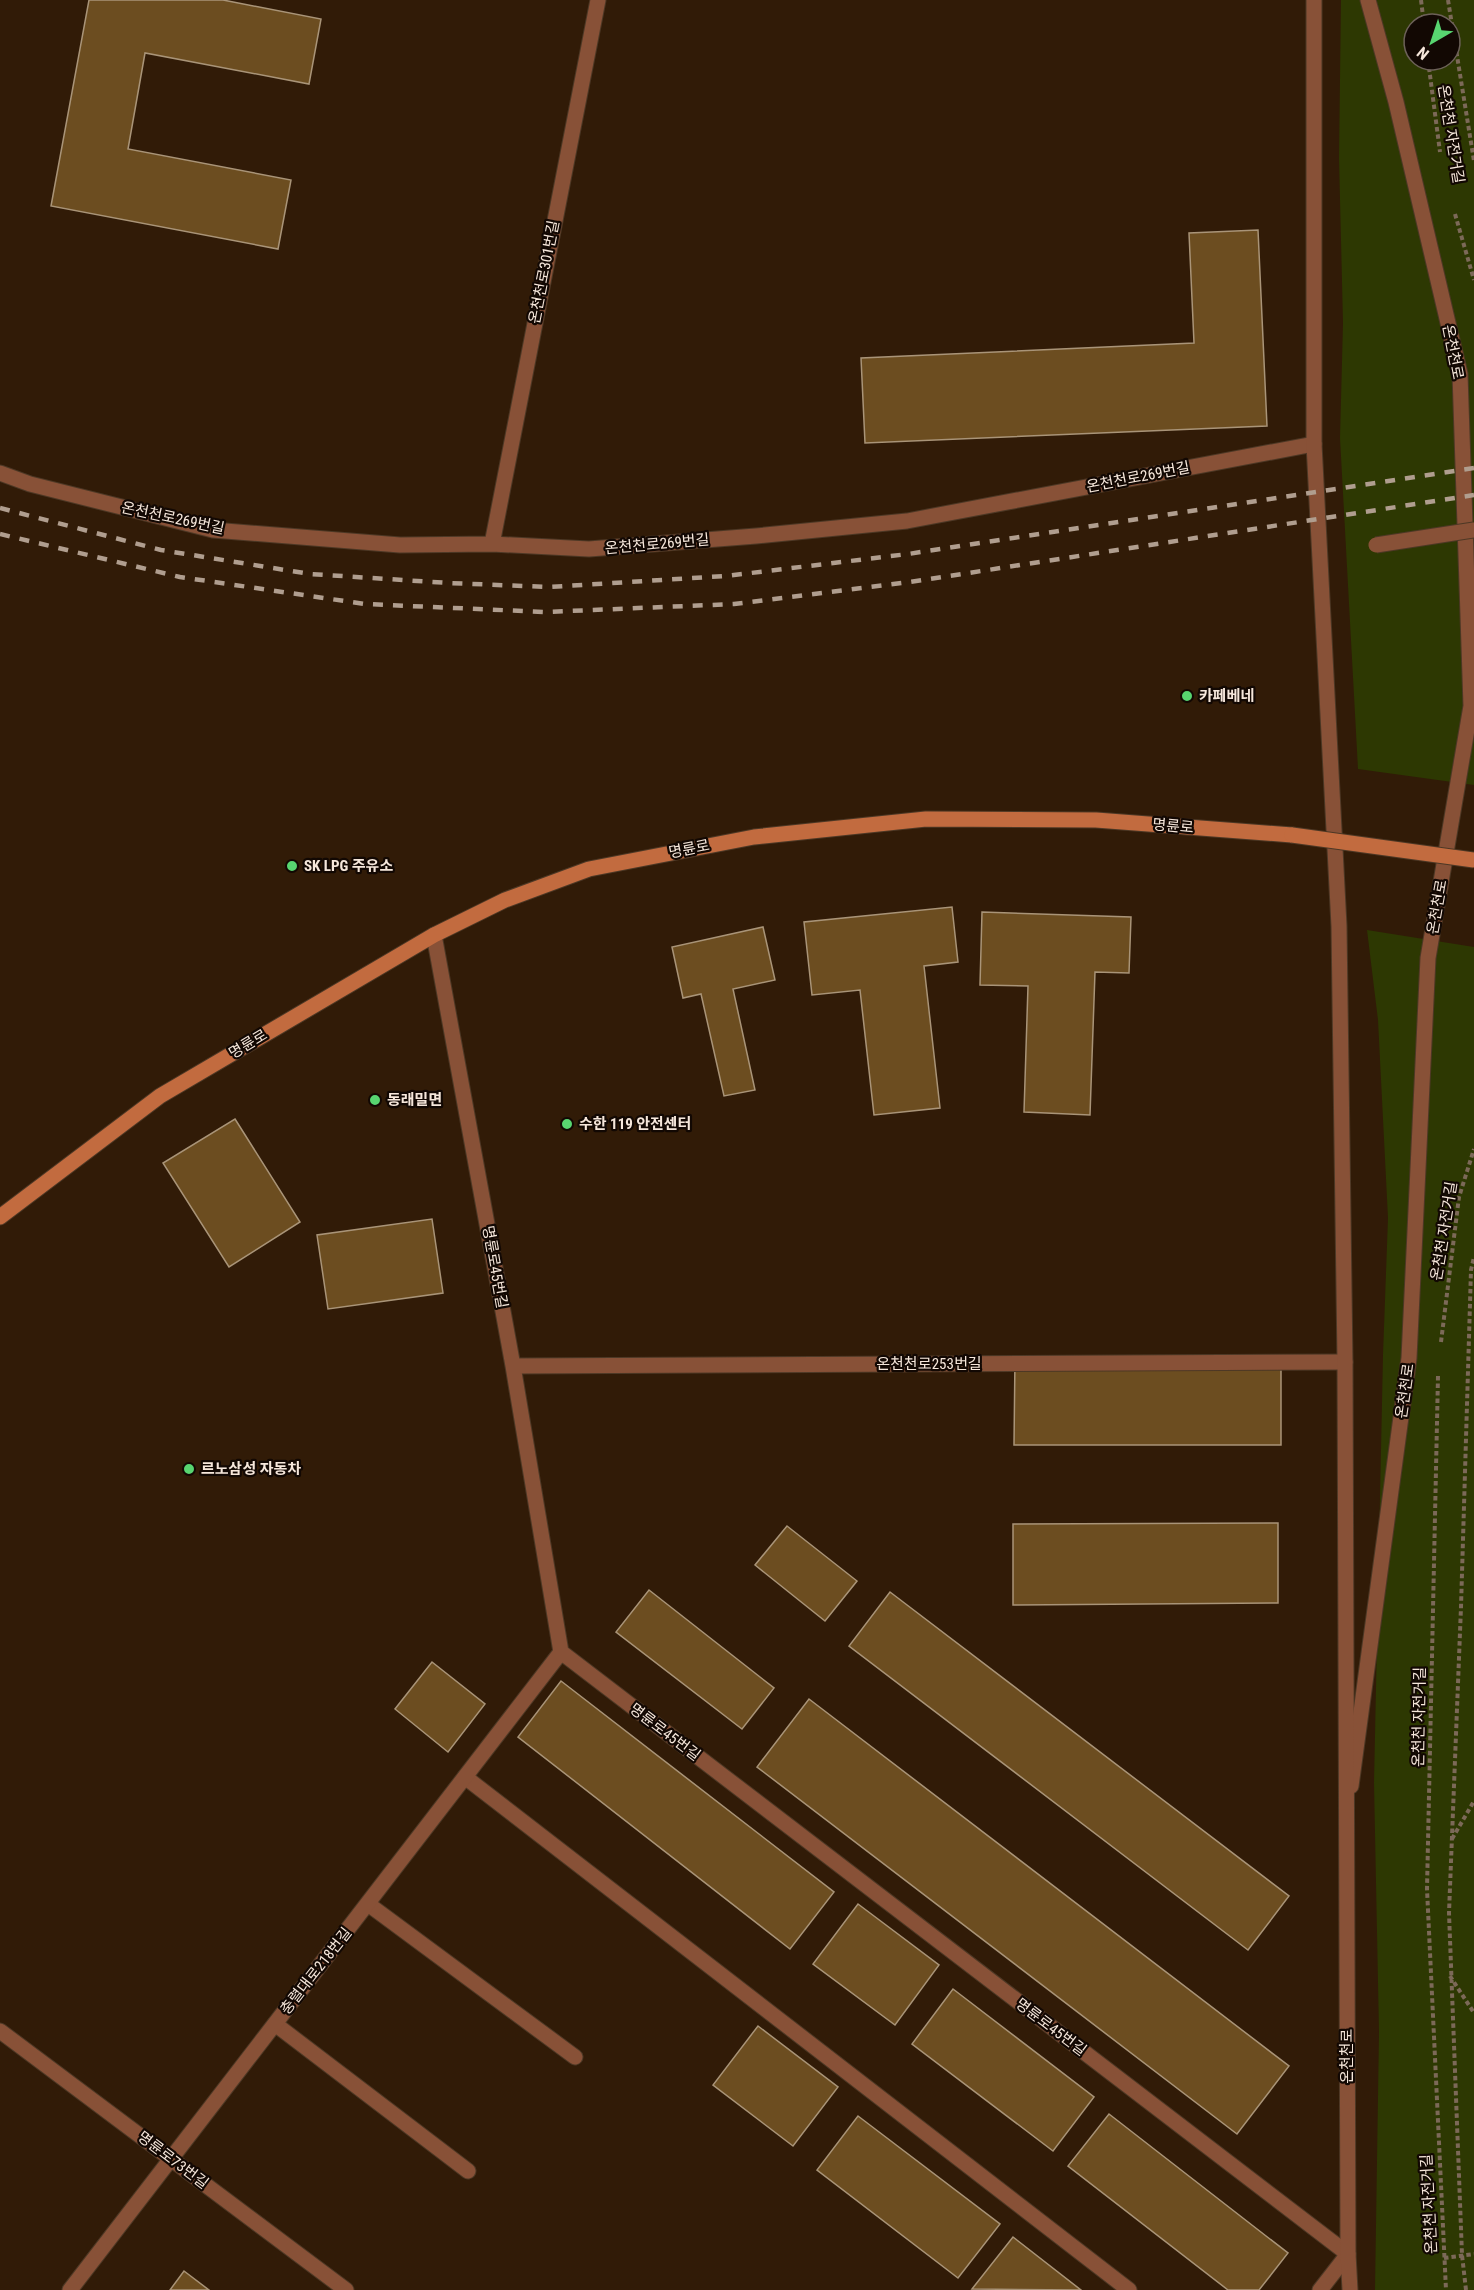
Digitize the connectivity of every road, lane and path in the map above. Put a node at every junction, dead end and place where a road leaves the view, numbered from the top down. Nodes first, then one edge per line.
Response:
1 (598, 0) edge
2 (1314, 0) edge
3 (1368, 0) edge
4 (1448, 0) edge
5 (1430, 72) edge
6 (1474, 161) edge
7 (1441, 162) dead end
8 (1452, 205) dead end
9 (1474, 280) edge
10 (1314, 444) junction
11 (0, 473) edge
12 (1474, 530) edge
13 (492, 544) junction
14 (1376, 545) dead end
15 (1474, 860) edge
16 (434, 935) junction
17 (1474, 1149) edge
18 (0, 1218) edge
19 (1474, 1257) edge
20 (1441, 1344) dead end
21 (1345, 1362) junction
22 (513, 1366) junction
23 (1438, 1367) dead end
24 (561, 1652) junction
25 (465, 1777) junction
26 (1474, 1801) edge
27 (1346, 1822) junction
28 (1451, 1840) junction
29 (368, 1904) junction
30 (1450, 1976) junction
31 (1474, 2013) edge
32 (275, 2024) junction
33 (0, 2031) edge
34 (574, 2057) dead end
35 (171, 2159) junction
36 (468, 2171) dead end
37 (1348, 2254) junction
38 (1474, 2254) edge
39 (1462, 2255) junction
40 (1444, 2258) junction
41 (70, 2290) edge
42 (346, 2290) edge
43 (1129, 2290) edge
44 (1320, 2290) edge
45 (1350, 2290) edge
46 (1446, 2290) edge
47 (1466, 2290) edge

1 - 13 street, 온천천로301번길
2 - 10 street, 온천천로
3 - 27 street, 온천천로
4 - 6 path
5 - 7 path, 온천천 자전거길
8 - 9 path, 온천천 자전거길
10 - 13 street, 온천천로269번길
10 - 21 street, 온천천로
11 - 13 street, 온천천로269번길
12 - 14 street, bridge
15 - 16 main road, 명륜로, bridge
16 - 18 main road, 명륜로
16 - 22 street, 명륜로45번길
17 - 20 path, 온천천 자전거길
19 - 28 path
21 - 22 street, 온천천로253번길
21 - 27 street, 온천천로
22 - 24 street, 명륜로45번길
23 - 40 path, 온천천 자전거길
24 - 25 street, 충렬대로218번길
24 - 37 street, 명륜로45번길
25 - 29 street, 충렬대로218번길
25 - 43 street
26 - 28 path
27 - 37 street, 온천천로
28 - 30 path
29 - 32 street, 충렬대로218번길
29 - 34 street
30 - 31 path
30 - 39 path
32 - 35 street, 충렬대로218번길
32 - 36 street
33 - 35 street, 명륜로73번길
35 - 41 street, 충렬대로218번길
35 - 42 street, 명륜로73번길
37 - 44 street
37 - 45 street, 온천천로
38 - 39 path
39 - 40 path
39 - 47 path
40 - 46 path, 온천천 자전거길

